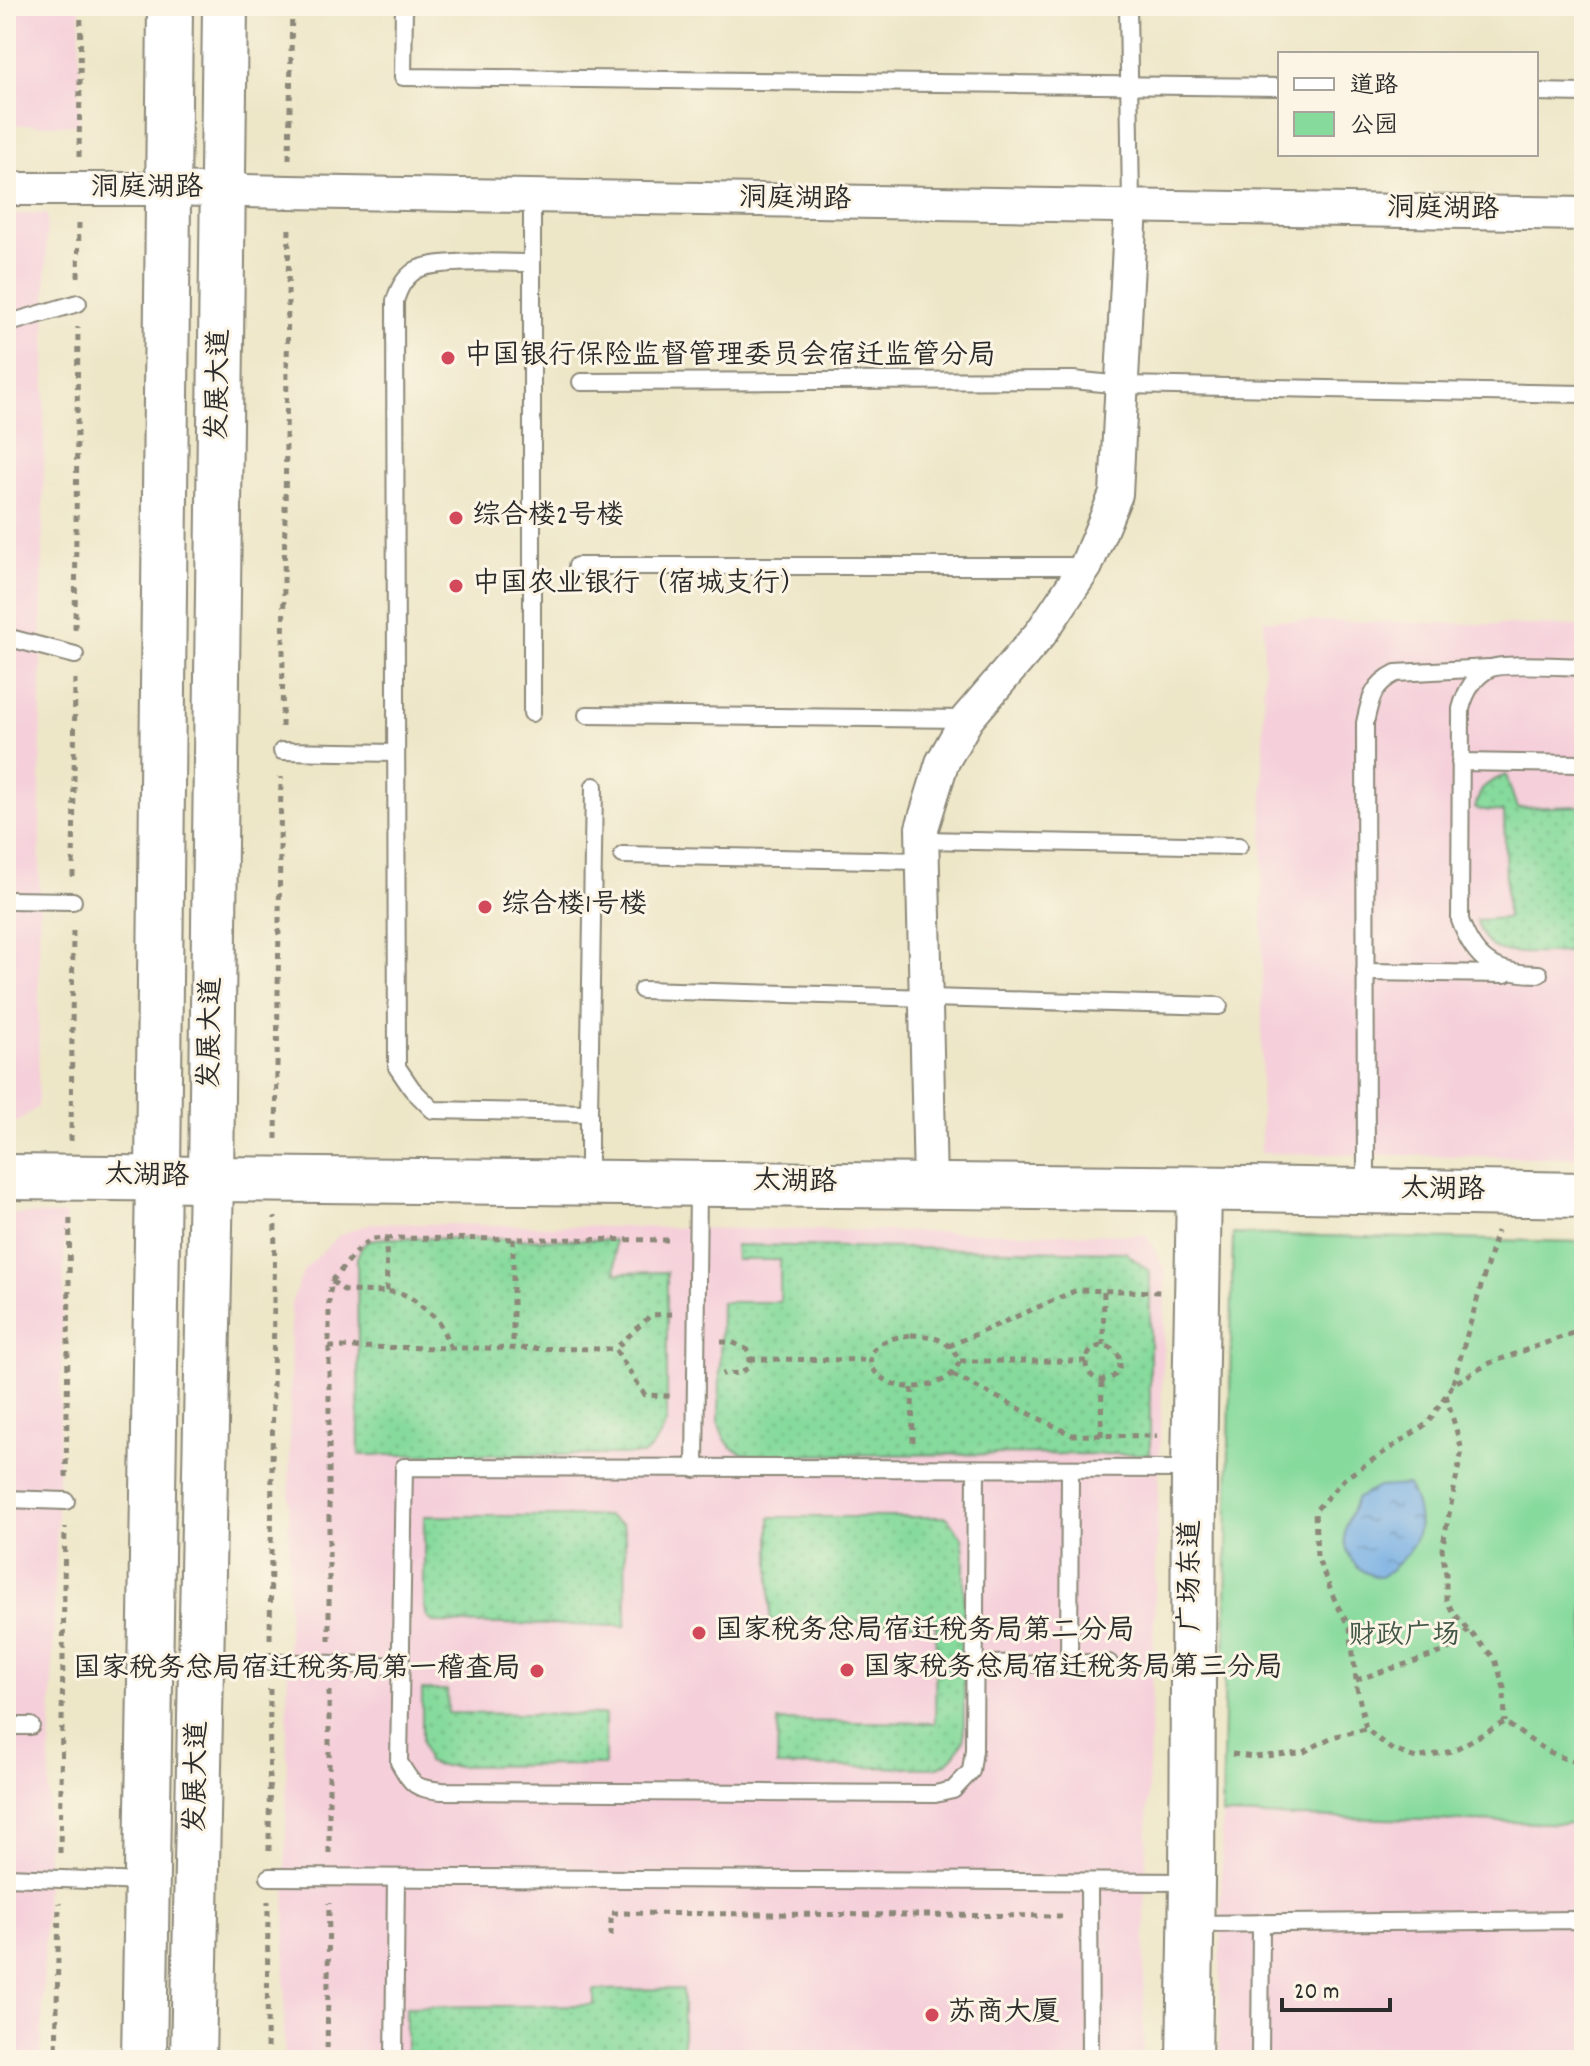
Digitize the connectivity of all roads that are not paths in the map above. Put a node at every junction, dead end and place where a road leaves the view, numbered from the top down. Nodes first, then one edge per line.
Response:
1 (170, 6) edge
2 (225, 6) edge
3 (404, 6) edge
4 (1128, 6) edge
5 (1129, 85) junction
6 (1278, 87) edge
7 (1538, 92) edge
8 (1584, 93) edge
9 (6, 189) edge
10 (169, 189) junction
11 (224, 190) junction
12 (532, 196) junction
13 (1131, 206) junction
14 (1584, 214) edge
15 (532, 263) junction
16 (78, 303) road end
17 (6, 324) edge
18 (581, 382) dead end
19 (1122, 385) junction
20 (1584, 394) edge
21 (577, 566) dead end
22 (1086, 566) junction
23 (6, 637) edge
24 (75, 655) road end
25 (1584, 667) edge
26 (1489, 668) junction
27 (532, 713) dead end
28 (587, 715) dead end
29 (967, 719) junction
30 (282, 751) road end
31 (396, 753) junction
32 (1460, 762) junction
33 (1584, 764) edge
34 (594, 786) dead end
35 (1239, 846) dead end
36 (922, 850) junction
37 (623, 855) dead end
38 (6, 900) edge
39 (73, 901) road end
40 (1365, 972) junction
41 (1515, 974) junction
42 (1539, 974) dead end
43 (642, 990) dead end
44 (925, 998) junction
45 (1219, 1006) dead end
46 (589, 1113) junction
47 (6, 1177) edge
48 (158, 1177) junction
49 (211, 1179) junction
50 (589, 1182) junction
51 (698, 1183) junction
52 (930, 1185) junction
53 (1199, 1189) junction
54 (1366, 1191) junction
55 (1584, 1195) edge
56 (1194, 1453) junction
57 (695, 1469) junction
58 (976, 1469) junction
59 (1070, 1469) junction
60 (6, 1499) edge
61 (66, 1501) road end
62 (270, 1662) road end
63 (1109, 1663) dead end
64 (975, 1664) junction
65 (1069, 1664) junction
66 (401, 1666) junction
67 (6, 1726) edge
68 (31, 1726) dead end
69 (6, 1877) edge
70 (269, 1877) road end
71 (396, 1878) junction
72 (147, 1882) junction
73 (1089, 1882) junction
74 (1192, 1903) junction
75 (1261, 1923) junction
76 (1584, 1923) edge
77 (144, 2060) edge
78 (193, 2060) edge
79 (394, 2060) edge
80 (1090, 2060) edge
81 (1189, 2060) edge
82 (1260, 2060) edge

1 - 10 main road, 发展大道
2 - 11 main road, 发展大道
3 - 5 lane
4 - 5 lane
5 - 6 lane
5 - 13 lane
7 - 8 lane
9 - 10 street, 洞庭湖路
10 - 11 street, 洞庭湖路
10 - 48 main road, 发展大道
11 - 12 street, 洞庭湖路
11 - 49 main road, 发展大道
12 - 13 street, 洞庭湖路
12 - 15 lane
13 - 14 street, 洞庭湖路
13 - 19 street
15 - 27 lane
15 - 31 lane
16 - 17 lane
18 - 19 lane
19 - 20 lane
19 - 22 street
21 - 22 lane
22 - 29 street
23 - 24 lane
25 - 26 lane
26 - 32 lane
26 - 40 lane
28 - 29 lane
29 - 36 street
30 - 31 lane
31 - 46 lane
32 - 33 lane
32 - 41 lane
34 - 46 lane
35 - 36 lane
36 - 37 lane
36 - 44 street
38 - 39 lane
40 - 41 lane
40 - 54 lane
41 - 42 lane
43 - 44 lane
44 - 45 lane
44 - 52 street
46 - 50 lane
47 - 48 main road, 太湖路
48 - 49 main road, 太湖路
48 - 72 main road, 发展大道
49 - 50 main road, 太湖路
49 - 78 main road, 发展大道
50 - 51 main road, 太湖路
51 - 52 main road, 太湖路
51 - 57 lane
52 - 53 main road, 太湖路
53 - 54 main road, 太湖路
53 - 56 main road, 广场东道
54 - 55 main road, 太湖路
56 - 59 lane
56 - 74 main road, 广场东道
57 - 58 lane
57 - 66 lane
58 - 59 lane
58 - 64 lane
59 - 65 lane
60 - 61 lane
62 - 66 lane
63 - 65 lane
64 - 65 lane
64 - 66 lane
67 - 68 lane
69 - 72 lane
70 - 71 lane
71 - 73 lane
71 - 79 lane
72 - 77 main road, 发展大道
73 - 74 lane
73 - 80 lane
74 - 75 lane
74 - 81 main road, 广场东道
75 - 76 lane
75 - 82 lane

